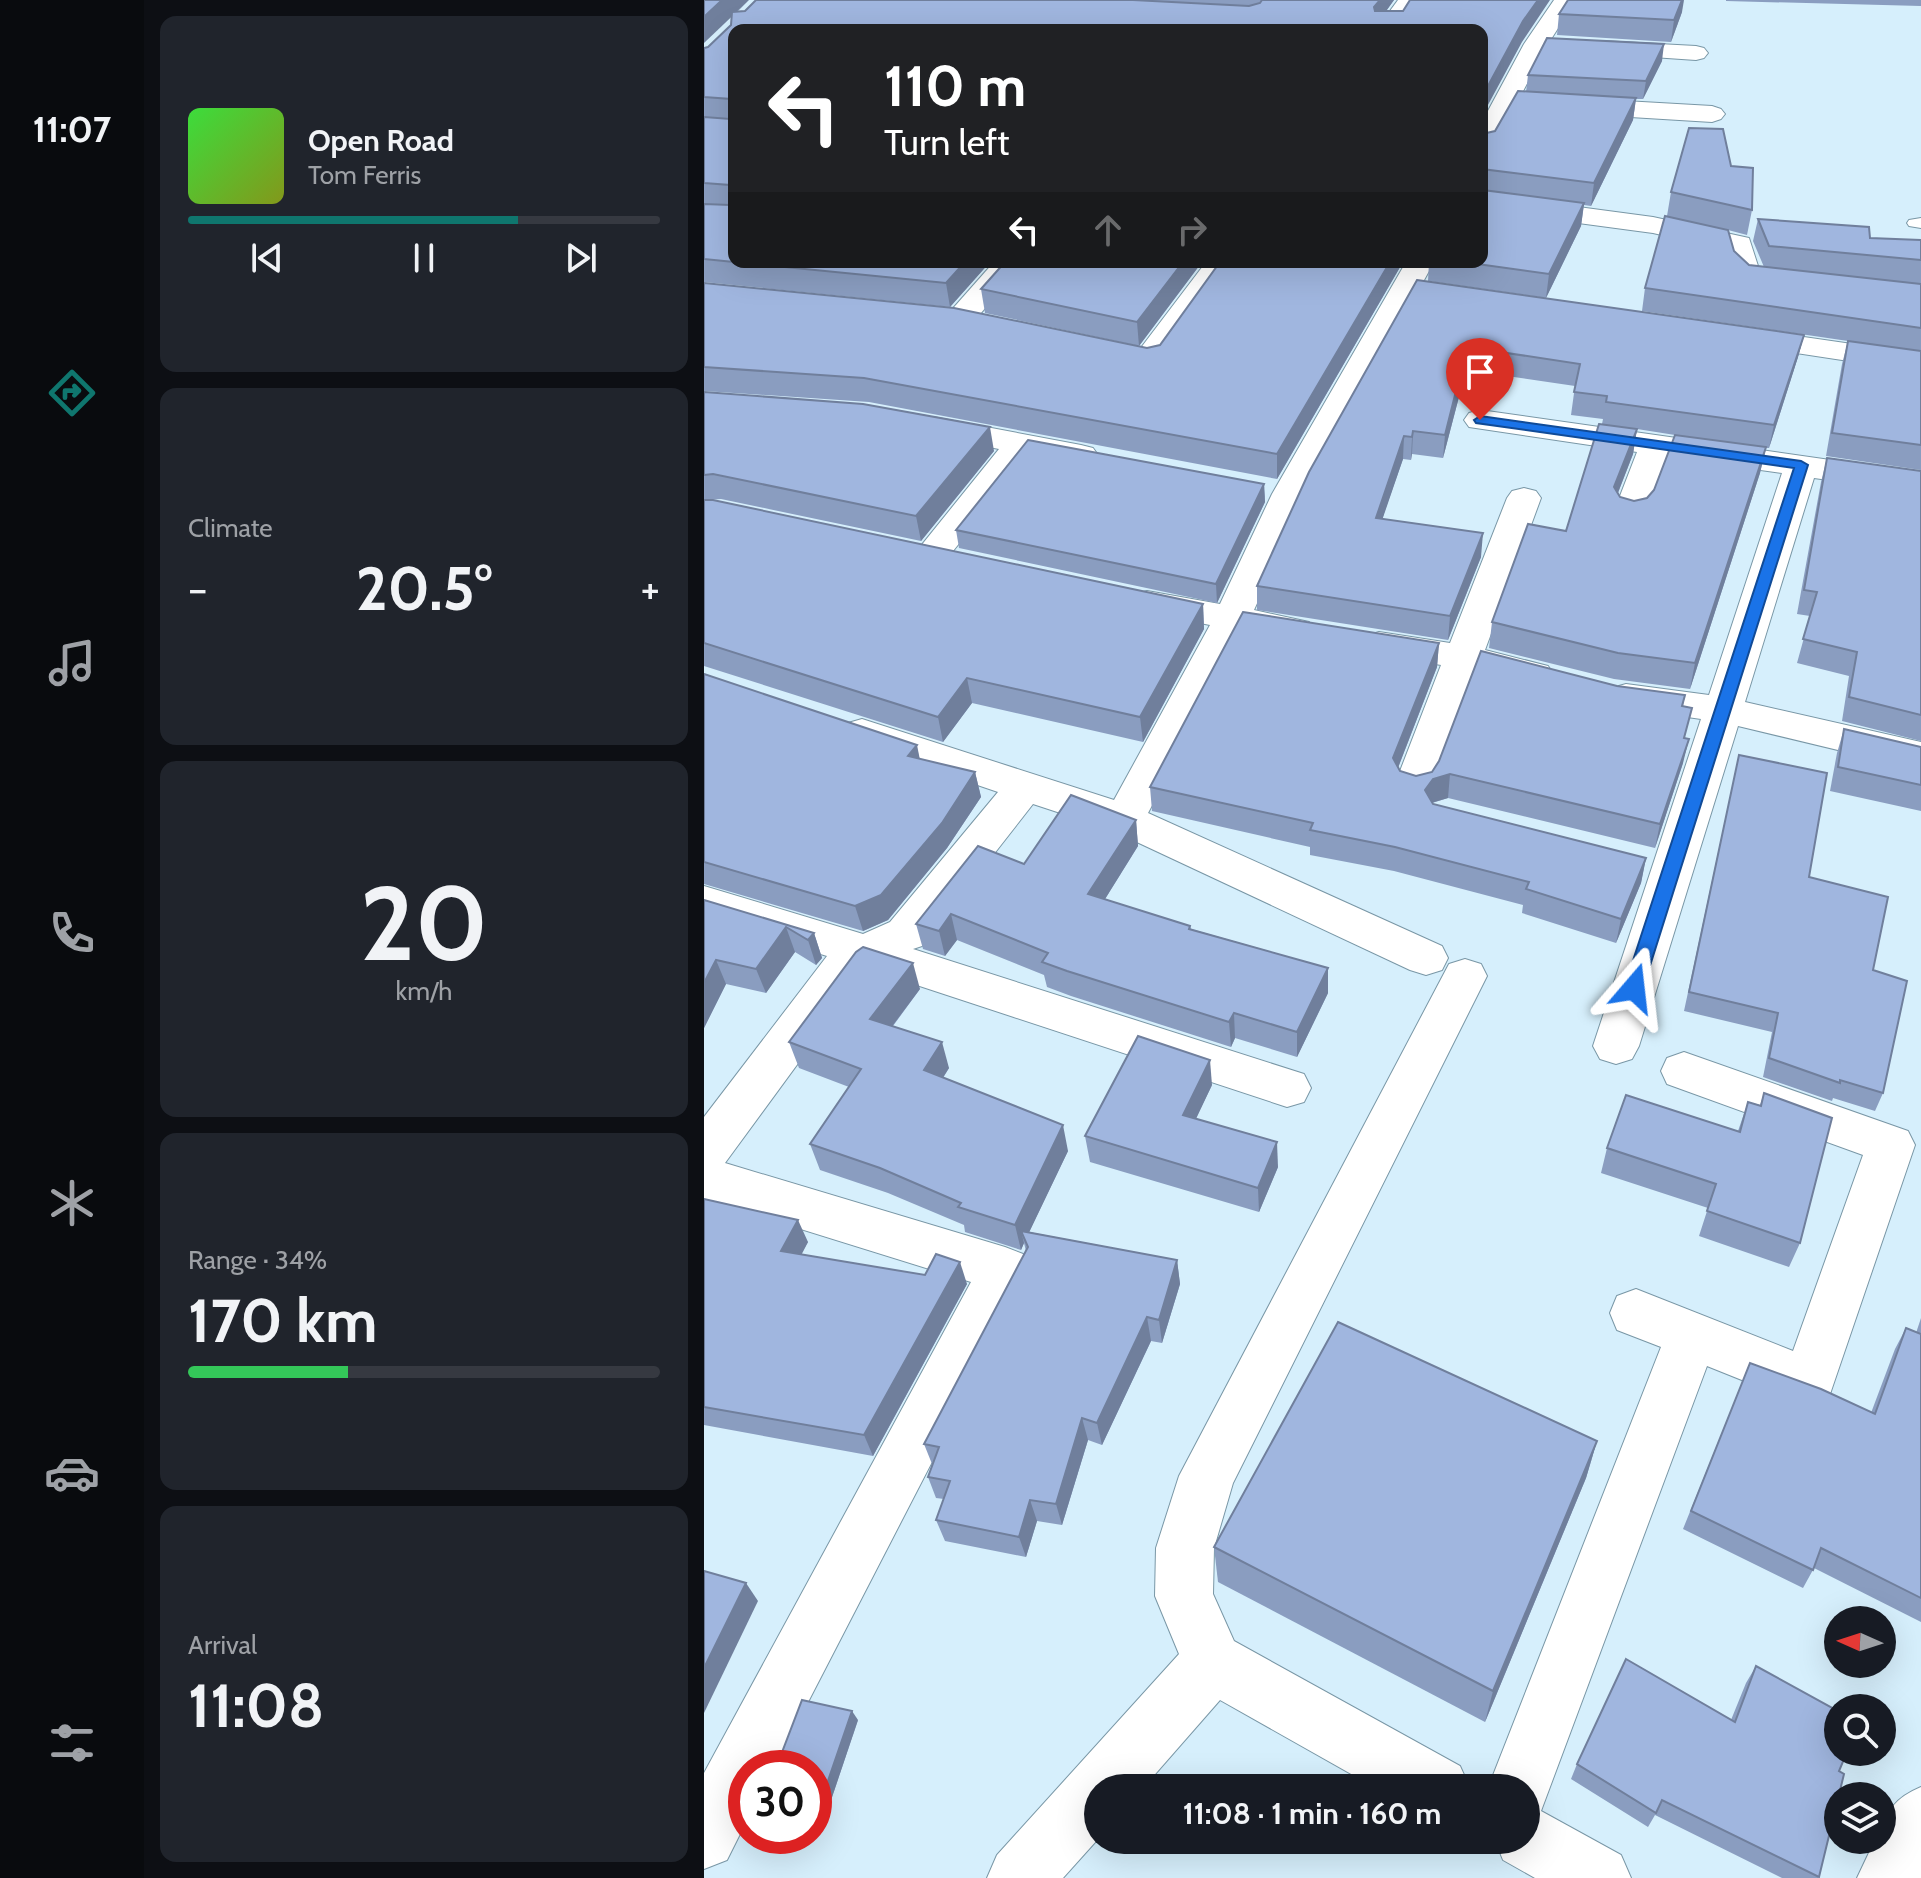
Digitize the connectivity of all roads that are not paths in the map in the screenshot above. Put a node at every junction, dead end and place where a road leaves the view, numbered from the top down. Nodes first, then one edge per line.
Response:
1 (1409, 0) edge
2 (1565, 0) edge
3 (1392, 24) edge
4 (1536, 44) junction
5 (1696, 53) dead end
6 (1506, 102) junction
7 (1712, 114) dead end
8 (1488, 135) edge
9 (1488, 203) edge
10 (1006, 268) edge
11 (1217, 268) edge
12 (1417, 268) edge
13 (1815, 285) edge
14 (1406, 289) junction
15 (1437, 294) edge
16 (929, 317) edge
17 (1718, 334) edge
18 (1075, 344) edge
19 (1921, 363) edge
20 (1480, 420) dead end
21 (900, 421) edge
22 (1021, 444) junction
23 (1656, 445) junction
24 (1110, 461) edge
25 (1801, 465) junction
26 (1921, 483) edge
27 (1524, 498) dead end
28 (1630, 514) edge
29 (930, 557) edge
30 (1111, 595) edge
31 (1231, 620) junction
32 (1465, 657) junction
33 (1721, 709) junction
34 (821, 719) edge
35 (1921, 756) edge
36 (1415, 784) edge
37 (1025, 786) junction
38 (1124, 819) junction
39 (704, 902) edge
40 (865, 951) junction
41 (1616, 1046) dead end
42 (1684, 1071) dead end
43 (1287, 1088) dead end
44 (704, 1154) edge
45 (704, 1178) edge
46 (1636, 1313) dead end
47 (1692, 1335) junction
48 (1213, 1662) junction
49 (1113, 1774) edge
50 (1413, 1774) edge
51 (1525, 1774) edge
52 (1084, 1807) edge
53 (1921, 1819) edge
54 (704, 1837) edge
55 (1020, 1878) edge
56 (1890, 1878) edge

1 - 3 street
2 - 4 street
4 - 5 street
4 - 6 street
6 - 7 street
6 - 8 street
9 - 13 street
10 - 16 street
11 - 18 street
12 - 14 street
14 - 15 street
14 - 31 street
17 - 19 street
20 - 23 street
21 - 22 street
22 - 24 street
22 - 29 street
23 - 25 street
23 - 28 street
25 - 26 street
25 - 33 street
27 - 32 street
30 - 31 street
31 - 32 street
31 - 38 street
32 - 33 street
32 - 36 street
33 - 35 street
33 - 41 street
34 - 37 street
37 - 38 street
37 - 40 street
38 - 48 street
39 - 40 street
40 - 43 street
40 - 44 street
42 - 47 street
45 - 54 street
46 - 47 street
47 - 51 street
48 - 49 street
48 - 50 street
52 - 55 street
53 - 56 street

